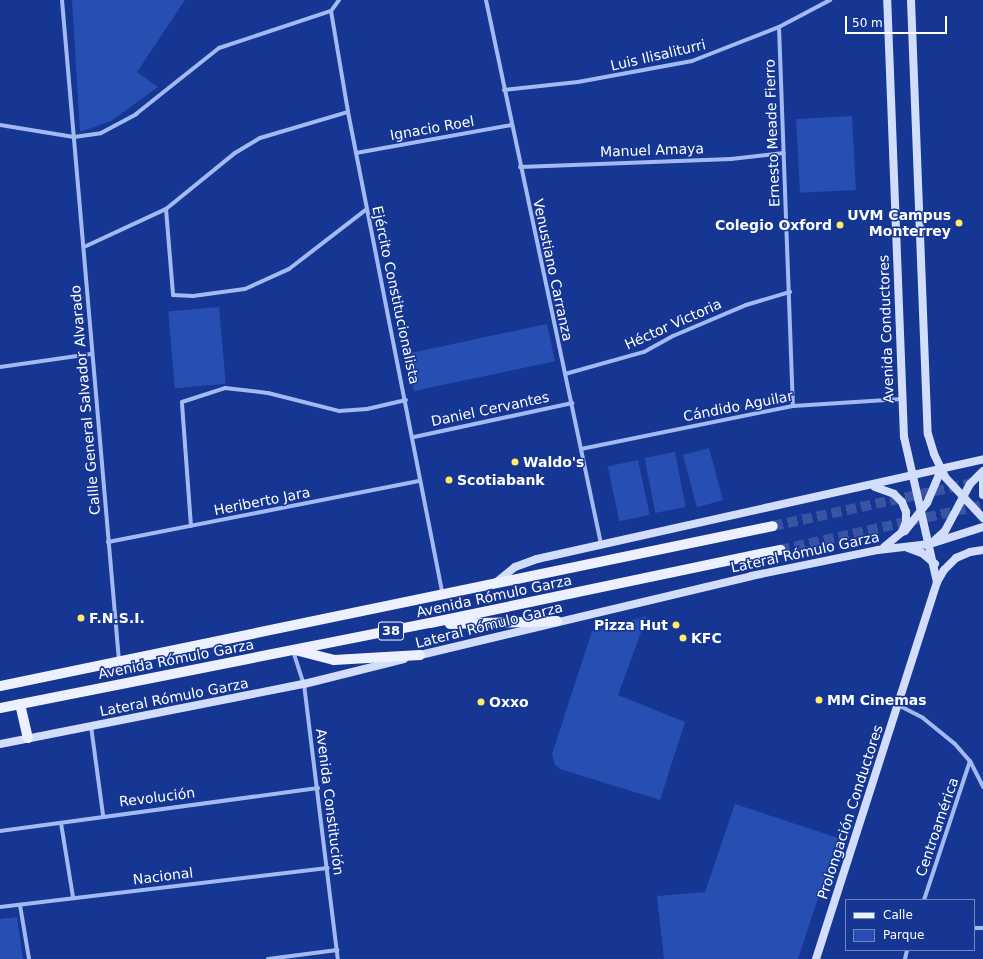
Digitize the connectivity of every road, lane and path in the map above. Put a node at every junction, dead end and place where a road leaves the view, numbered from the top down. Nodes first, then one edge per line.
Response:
1 (62, 0) edge
2 (339, 0) edge
3 (486, 0) edge
4 (830, 0) edge
5 (887, 0) edge
6 (911, 0) edge
7 (331, 11) junction
8 (779, 27) junction
9 (504, 90) junction
10 (348, 112) junction
11 (0, 125) edge
12 (511, 125) junction
13 (74, 137) junction
14 (356, 153) junction
15 (784, 153) junction
16 (520, 167) junction
17 (166, 208) junction
18 (367, 209) junction
19 (84, 247) junction
20 (790, 292) junction
21 (91, 354) junction
22 (0, 367) edge
23 (565, 374) junction
24 (902, 399) junction
25 (406, 400) junction
26 (572, 403) junction
27 (793, 406) junction
28 (414, 437) junction
29 (581, 449) junction
30 (983, 459) edge
31 (941, 470) junction
32 (983, 471) edge
33 (912, 477) junction
34 (983, 478) edge
35 (420, 481) junction
36 (866, 486) junction
37 (983, 495) edge
38 (963, 497) junction
39 (921, 512) junction
40 (983, 518) edge
41 (191, 526) junction
42 (774, 526) tunnel mouth
43 (983, 527) edge
44 (899, 536) junction
45 (108, 542) junction
46 (601, 544) junction
47 (930, 544) junction
48 (899, 547) junction
49 (780, 550) tunnel mouth
50 (878, 550) junction
51 (983, 550) edge
52 (935, 564) junction
53 (937, 582) junction
54 (494, 584) junction
55 (444, 596) junction
56 (557, 621) junction
57 (430, 623) junction
58 (293, 650) junction
59 (420, 655) junction
60 (119, 662) junction
61 (304, 684) junction
62 (0, 686) edge
63 (20, 704) junction
64 (898, 705) junction
65 (0, 708) edge
66 (91, 726) junction
67 (28, 738) junction
68 (0, 744) edge
69 (970, 761) junction
70 (983, 787) edge
71 (318, 788) junction
72 (103, 815) junction
73 (61, 823) junction
74 (0, 831) edge
75 (328, 868) junction
76 (73, 897) junction
77 (924, 899) edge
78 (20, 905) junction
79 (0, 907) edge
80 (337, 950) junction
81 (29, 959) edge
82 (268, 959) edge
83 (338, 959) edge
84 (816, 959) edge

1 - 13 street, Callle General Salvador Alvarado
2 - 7 street
3 - 9 street, Venustiano Carranza
4 - 8 street, Luis Ilisaliturri
5 - 24 main road, Avenida Conductores
6 - 31 main road
7 - 10 street, Ejército Constitucionalista
7 - 13 street
8 - 9 street, Luis Ilisaliturri
8 - 15 street, Ernesto Meade Fierro
9 - 12 street, Venustiano Carranza
10 - 14 street, Ejército Constitucionalista
10 - 17 street
11 - 13 street
12 - 14 street, Ignacio Roel
12 - 16 street, Venustiano Carranza
13 - 19 street, Callle General Salvador Alvarado
14 - 18 street, Ejército Constitucionalista
15 - 16 street, Manuel Amaya
15 - 20 street, Ernesto Meade Fierro
16 - 23 street, Venustiano Carranza
17 - 18 street
17 - 19 street
18 - 25 street, Ejército Constitucionalista
19 - 21 street, Callle General Salvador Alvarado
20 - 23 street, Héctor Victoria
20 - 27 street, Ernesto Meade Fierro
21 - 22 street
21 - 45 street, Callle General Salvador Alvarado
23 - 26 street, Venustiano Carranza
24 - 27 street, Cándido Aguilar
24 - 33 main road, Avenida Conductores
25 - 28 street, Ejército Constitucionalista
25 - 41 street
26 - 28 street, Daniel Cervantes
26 - 29 street, Venustiano Carranza
27 - 29 street, Cándido Aguilar
28 - 35 street, Ejército Constitucionalista
29 - 46 street, Venustiano Carranza
30 - 31 main road
31 - 33 main road
31 - 38 main road
31 - 39 main road
32 - 38 main road
33 - 36 main road
33 - 39 main road, Avenida Conductores
34 - 37 main road
35 - 41 street, Heriberto Jara
35 - 55 street, Ejército Constitucionalista
36 - 44 main road
36 - 46 main road
38 - 40 main road
38 - 47 main road
39 - 44 main road
39 - 47 main road, Avenida Conductores
41 - 45 street, Heriberto Jara
42 - 54 main road, Avenida Rómulo Garza / 38
43 - 47 main road, Lateral Rómulo Garza
44 - 50 main road
45 - 60 street, Callle General Salvador Alvarado
46 - 54 main road
47 - 48 main road, Lateral Rómulo Garza
47 - 52 main road, Avenida Conductores
48 - 50 main road, Lateral Rómulo Garza
48 - 52 main road
49 - 57 main road, Avenida Rómulo Garza / 38
50 - 56 main road, Lateral Rómulo Garza
51 - 53 main road
52 - 53 main road, Avenida Conductores
53 - 64 main road, Prolongación Conductores
54 - 55 main road, Avenida Rómulo Garza / 38
55 - 60 main road, Avenida Rómulo Garza / 38
56 - 57 main road
56 - 59 main road, Lateral Rómulo Garza
57 - 58 main road, Avenida Rómulo Garza / 38
58 - 59 main road
58 - 61 street, Avenida Constitución
58 - 63 main road, Avenida Rómulo Garza / 38
59 - 61 main road, Lateral Rómulo Garza
60 - 62 main road, Avenida Rómulo Garza / 38
61 - 66 main road, Lateral Rómulo Garza
61 - 71 street, Avenida Constitución
63 - 65 main road, Avenida Rómulo Garza / 38
63 - 67 main road
64 - 69 street
64 - 84 main road, Prolongación Conductores
66 - 67 main road, Lateral Rómulo Garza
66 - 72 street
67 - 68 main road, Lateral Rómulo Garza
69 - 70 street
69 - 77 street, Centroamérica
71 - 72 street, Revolución
71 - 75 street, Avenida Constitución
72 - 73 street, Revolución
73 - 74 street, Revolución
73 - 76 street
75 - 76 street, Nacional
75 - 80 street, Avenida Constitución
76 - 78 street, Nacional
78 - 79 street, Nacional
78 - 81 street
80 - 82 street
80 - 83 street, Avenida Constitución

